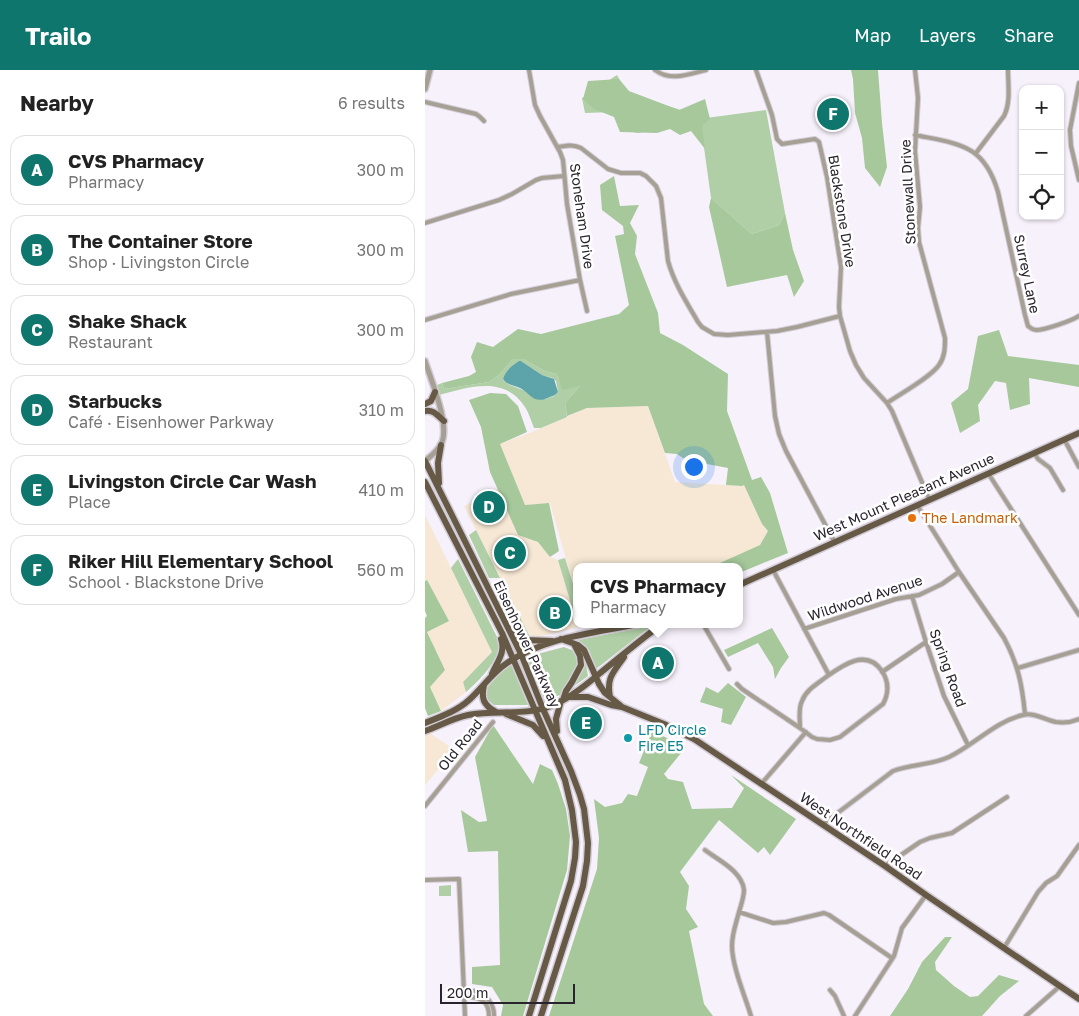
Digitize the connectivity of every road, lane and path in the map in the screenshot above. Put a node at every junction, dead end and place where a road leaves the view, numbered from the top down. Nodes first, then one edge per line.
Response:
1 (429, 70) edge
2 (529, 70) edge
3 (655, 70) edge
4 (704, 70) edge
5 (756, 70) edge
6 (915, 70) edge
7 (1008, 70) edge
8 (1079, 83) edge
9 (425, 89) edge
10 (425, 102) edge
11 (483, 121) dead end
12 (915, 135) junction
13 (557, 147) junction
14 (976, 153) junction
15 (564, 176) junction
16 (1079, 180) edge
17 (425, 223) edge
18 (580, 280) junction
19 (587, 311) dead end
20 (840, 316) junction
21 (1079, 316) edge
22 (425, 320) edge
23 (767, 332) junction
24 (425, 361) edge
25 (435, 392) junction
26 (887, 403) junction
27 (425, 404) edge
28 (425, 411) edge
29 (444, 421) junction
30 (1079, 433) edge
31 (1064, 439) junction
32 (441, 445) junction
33 (1034, 453) junction
34 (425, 461) edge
35 (1079, 467) edge
36 (988, 473) junction
37 (425, 482) edge
38 (439, 489) junction
39 (1063, 490) dead end
40 (929, 499) junction
41 (917, 505) junction
42 (835, 542) junction
43 (773, 570) junction
44 (959, 572) junction
45 (743, 583) edge
46 (912, 596) junction
47 (1079, 614) edge
48 (617, 628) edge
49 (657, 628) edge
50 (705, 628) edge
51 (509, 629) junction
52 (804, 629) junction
53 (502, 632) junction
54 (561, 639) junction
55 (553, 641) junction
56 (926, 642) junction
57 (574, 644) junction
58 (1079, 650) edge
59 (627, 652) junction
60 (521, 654) junction
61 (513, 659) junction
62 (1018, 668) junction
63 (729, 669) dead end
64 (882, 672) junction
65 (492, 675) junction
66 (829, 675) junction
67 (596, 677) junction
68 (484, 684) junction
69 (737, 684) dead end
70 (611, 698) junction
71 (564, 699) junction
72 (622, 707) junction
73 (543, 709) junction
74 (535, 710) junction
75 (498, 712) junction
76 (1025, 714) junction
77 (1079, 719) edge
78 (493, 722) dead end
79 (425, 723) edge
80 (800, 728) junction
81 (425, 731) edge
82 (805, 732) junction
83 (558, 739) junction
84 (550, 744) junction
85 (968, 745) junction
86 (762, 784) junction
87 (1007, 797) dead end
88 (425, 806) edge
89 (823, 824) junction
90 (1079, 844) edge
91 (705, 850) dead end
92 (885, 866) junction
93 (425, 880) edge
94 (926, 895) junction
95 (739, 912) junction
96 (1004, 948) junction
97 (892, 958) junction
98 (1060, 986) junction
99 (830, 990) dead end
100 (465, 993) junction
101 (1079, 998) edge
102 (465, 1016) edge
103 (489, 1016) edge
104 (494, 1016) edge
105 (529, 1016) edge
106 (541, 1016) edge
107 (751, 1016) edge
108 (844, 1016) edge
109 (855, 1016) edge
110 (1026, 1016) edge

1 - 9 street
2 - 13 street, Stoneham Drive
3 - 4 street
5 - 20 street, Blackstone Drive
6 - 12 street, Stonewall Drive
7 - 14 street
8 - 16 street
10 - 11 street
12 - 14 street, Surrey Lane
12 - 26 street, Stonewall Drive
13 - 15 street, Stoneham Drive
13 - 23 street
14 - 21 street, Surrey Lane
15 - 17 street
15 - 18 street, Stoneham Drive
18 - 19 street, Stoneham Drive
18 - 22 street
20 - 23 street
20 - 26 street, Blackstone Drive
23 - 42 street
24 - 25 street
25 - 27 main road
25 - 29 street
26 - 40 street, Blackstone Drive
28 - 29 main road
29 - 32 street
30 - 31 main road, West Mount Pleasant Avenue
31 - 33 main road, West Mount Pleasant Avenue
31 - 35 street
32 - 34 street
32 - 38 main road
33 - 36 main road, West Mount Pleasant Avenue
33 - 39 street
34 - 38 main road, Eisenhower Parkway
36 - 40 main road, West Mount Pleasant Avenue
36 - 47 street
37 - 53 main road, Eisenhower Parkway
38 - 51 main road, Eisenhower Parkway
40 - 41 main road, West Mount Pleasant Avenue
41 - 42 main road, West Mount Pleasant Avenue
41 - 44 street
42 - 43 main road, West Mount Pleasant Avenue
43 - 45 main road, West Mount Pleasant Avenue
43 - 52 street
44 - 46 street, Wildwood Avenue
44 - 62 street
46 - 52 street, Wildwood Avenue
46 - 56 street, Spring Road
48 - 54 main road
49 - 59 main road
50 - 63 street
51 - 55 main road
51 - 60 main road, Eisenhower Parkway
52 - 66 street
53 - 61 main road, Eisenhower Parkway
53 - 65 main road
54 - 55 main road
54 - 57 main road
55 - 60 main road
56 - 64 street
56 - 85 street, Spring Road
57 - 67 main road
57 - 71 main road
58 - 62 street
59 - 67 main road
59 - 70 main road
60 - 61 main road
60 - 73 main road, Eisenhower Parkway
61 - 65 main road
61 - 74 main road, Eisenhower Parkway
62 - 76 street
64 - 66 street
64 - 82 street
65 - 68 main road
66 - 80 street
67 - 70 main road
67 - 71 main road
68 - 75 main road
68 - 79 main road
69 - 80 street
70 - 72 main road
71 - 72 main road
71 - 73 main road
71 - 83 main road
72 - 86 main road, West Northfield Road
73 - 74 main road
73 - 83 main road, Eisenhower Parkway
74 - 75 main road
74 - 84 main road, Eisenhower Parkway
75 - 81 main road
75 - 84 main road
76 - 77 street
76 - 85 street
78 - 88 street, Old Road
80 - 82 street
82 - 86 street
83 - 106 main road, Eisenhower Parkway
84 - 105 main road, Eisenhower Parkway
85 - 89 street
86 - 89 main road, West Northfield Road
87 - 92 street
89 - 92 main road, West Northfield Road
90 - 96 street
91 - 95 street
92 - 94 main road, West Northfield Road
93 - 100 street
94 - 96 main road, West Northfield Road
94 - 97 street
95 - 97 street
95 - 107 street
96 - 98 main road, West Northfield Road
97 - 109 street
98 - 101 main road, West Northfield Road
98 - 110 street
99 - 108 street
100 - 102 street
100 - 103 street
100 - 104 street

